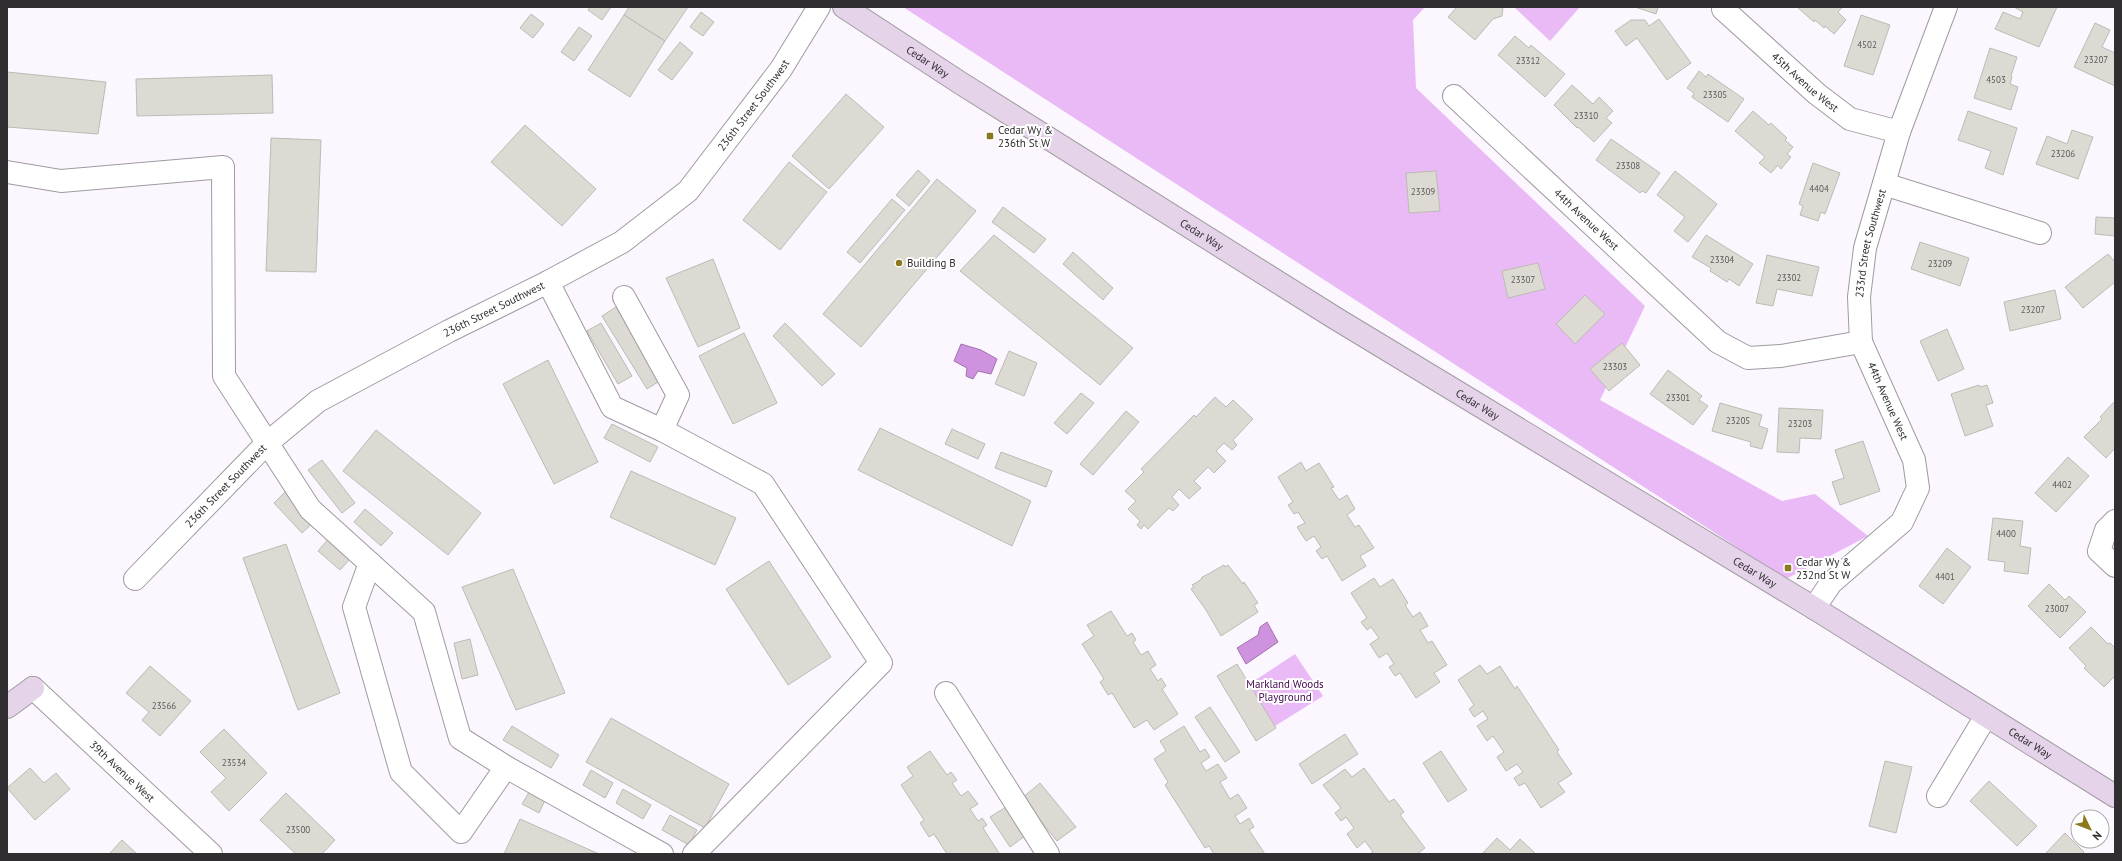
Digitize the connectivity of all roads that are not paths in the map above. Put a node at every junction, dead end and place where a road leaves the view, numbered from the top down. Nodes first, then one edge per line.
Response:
1 (819, 7) edge
2 (844, 7) edge
3 (1946, 7) edge
4 (1723, 9) dead end
5 (1454, 96) dead end
6 (1899, 132) junction
7 (7, 172) edge
8 (1884, 184) junction
9 (2040, 233) dead end
10 (548, 282) junction
11 (624, 297) dead end
12 (1861, 342) junction
13 (662, 430) junction
14 (266, 444) junction
15 (2115, 521) edge
16 (370, 563) junction
17 (2115, 566) edge
18 (135, 579) dead end
19 (1814, 608) junction
20 (33, 688) joint
21 (946, 693) dead end
22 (7, 707) edge
23 (1986, 716) junction
24 (506, 767) junction
25 (1938, 796) dead end
26 (2115, 796) edge
27 (212, 854) edge
28 (662, 854) edge
29 (694, 854) edge
30 (1048, 854) edge

1 - 10 street, 236th Street Southwest
2 - 19 main road, Cedar Way
3 - 6 street, 233rd Street Southwest
4 - 6 street, 45th Avenue West
5 - 12 street, 44th Avenue West
6 - 8 street, 233rd Street Southwest
7 - 14 street
8 - 9 street
8 - 12 street, 233rd Street Southwest
10 - 13 street
10 - 14 street, 236th Street Southwest
11 - 13 street
12 - 19 street, 44th Avenue West
13 - 29 street
14 - 16 street
14 - 18 street, 236th Street Southwest
15 - 17 street
16 - 24 street
16 - 24 street
19 - 23 main road, Cedar Way
20 - 22 main road
20 - 27 street, 39th Avenue West
21 - 30 street
23 - 25 street
23 - 26 main road, Cedar Way
24 - 28 street

